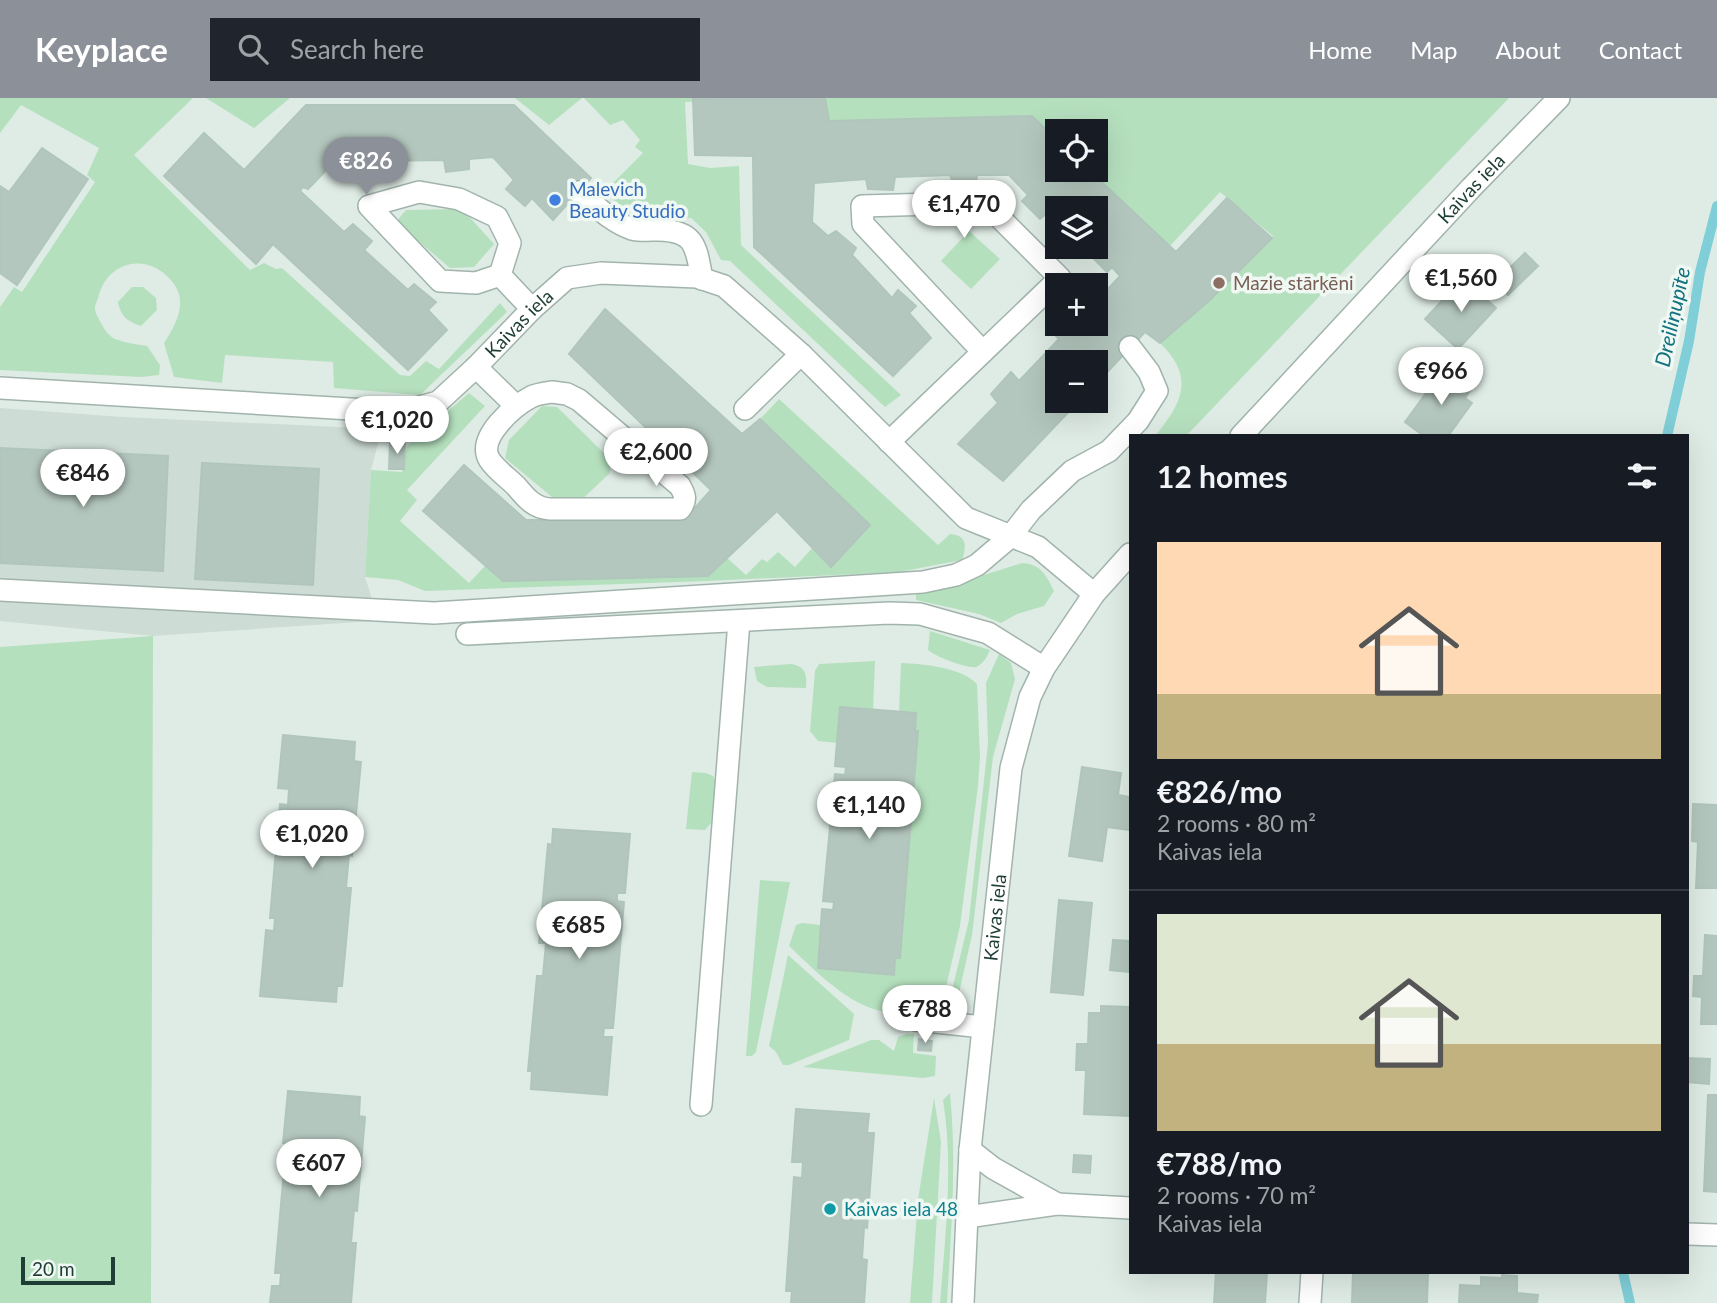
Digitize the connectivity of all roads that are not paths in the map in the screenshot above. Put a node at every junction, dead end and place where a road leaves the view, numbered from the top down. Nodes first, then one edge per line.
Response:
1 (1559, 98) edge
2 (579, 192) dead end
3 (500, 275) junction
4 (702, 279) junction
5 (533, 309) junction
6 (1130, 347) dead end
7 (983, 352) junction
8 (800, 354) junction
9 (476, 367) junction
10 (0, 388) edge
11 (516, 405) junction
12 (745, 409) dead end
13 (1243, 434) edge
14 (889, 442) junction
15 (1010, 537) junction
16 (1129, 555) edge
17 (0, 590) edge
18 (1094, 594) junction
19 (739, 621) junction
20 (467, 634) dead end
21 (1044, 668) junction
22 (916, 1020) dead end
23 (983, 1027) junction
24 (701, 1105) dead end
25 (970, 1150) junction
26 (1057, 1205) junction
27 (1129, 1209) edge
28 (967, 1217) junction
29 (1689, 1234) edge
30 (1717, 1236) edge
31 (1312, 1274) edge
32 (963, 1303) edge
33 (1310, 1303) edge

1 - 13 street, Kaivas iela
2 - 4 street
3 - 3 street
3 - 5 street
4 - 5 street, Kaivas iela
4 - 8 street, Kaivas iela
5 - 9 street, Kaivas iela
6 - 15 street
7 - 7 street
7 - 14 street
8 - 12 street
8 - 14 street, Kaivas iela
9 - 10 street, Kaivas iela
9 - 11 street
11 - 11 street
14 - 15 street, Kaivas iela
15 - 17 street
15 - 18 street, Kaivas iela
16 - 18 street, Kaivas iela
18 - 21 street, Kaivas iela
19 - 20 street
19 - 21 street
19 - 24 street
21 - 23 street, Kaivas iela
22 - 23 street
23 - 25 street, Kaivas iela
25 - 26 street
25 - 28 street, Kaivas iela
26 - 27 street
26 - 28 street
28 - 32 street, Kaivas iela
29 - 30 street
31 - 33 street

